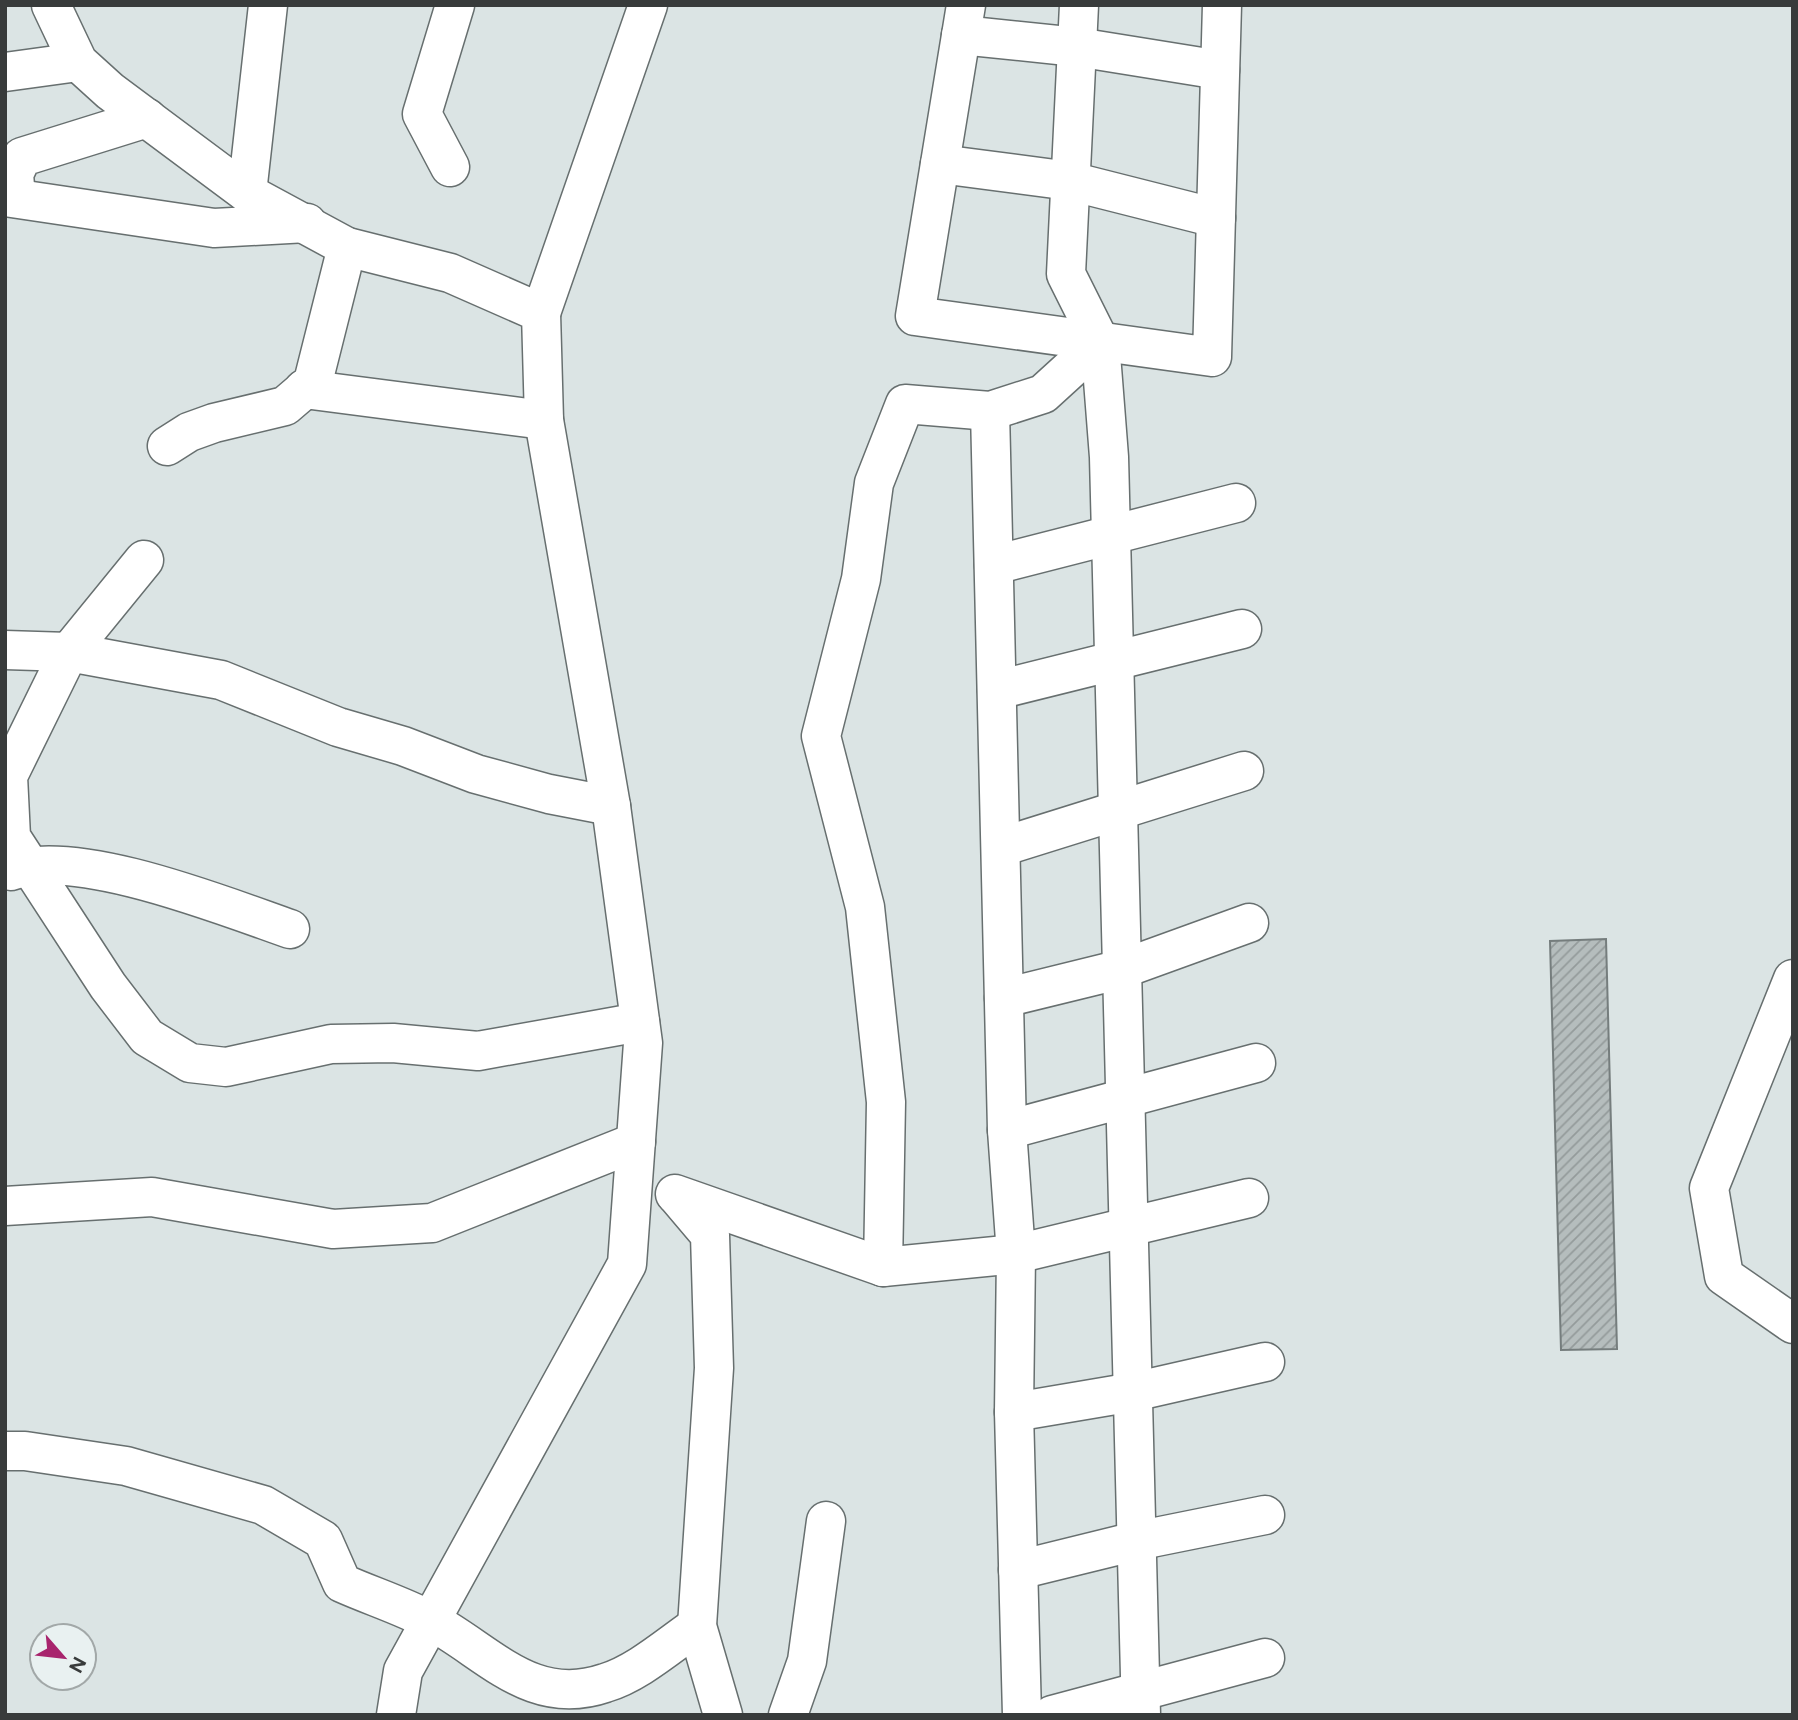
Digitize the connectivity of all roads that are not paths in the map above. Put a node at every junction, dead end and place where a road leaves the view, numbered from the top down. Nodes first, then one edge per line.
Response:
1 (51, 5) edge
2 (268, 5) edge
3 (455, 5) edge
4 (648, 5) edge
5 (1079, 5) edge
6 (1222, 5) edge
7 (964, 20) edge
8 (1077, 47) junction
9 (78, 62) junction
10 (1220, 70) junction
11 (5, 72) edge
12 (147, 118) junction
13 (940, 164) junction
14 (450, 167) dead end
15 (1070, 181) junction
16 (247, 193) junction
17 (11, 197) edge
18 (1216, 218) junction
19 (307, 223) junction
20 (347, 247) junction
21 (541, 313) junction
22 (1100, 342) junction
23 (304, 389) junction
24 (990, 411) junction
25 (544, 420) junction
26 (167, 446) dead end
27 (1236, 503) dead end
28 (1111, 533) junction
29 (144, 560) dead end
30 (994, 565) junction
31 (1242, 629) dead end
32 (5, 650) edge
33 (69, 652) junction
34 (1114, 661) junction
35 (997, 690) junction
36 (1244, 771) dead end
37 (611, 806) junction
38 (1118, 813) junction
39 (1001, 847) junction
40 (17, 869) edge
41 (1249, 923) dead end
42 (290, 929) dead end
43 (1122, 969) junction
44 (1793, 979) edge
45 (1004, 998) junction
46 (640, 1023) junction
47 (1256, 1063) dead end
48 (1125, 1096) junction
49 (1007, 1129) junction
50 (635, 1159) junction
51 (675, 1194) junction
52 (1249, 1198) dead end
53 (5, 1206) edge
54 (1128, 1227) junction
55 (1016, 1254) junction
56 (883, 1267) junction
57 (1793, 1324) edge
58 (1265, 1362) dead end
59 (1132, 1392) junction
60 (1014, 1412) junction
61 (5, 1451) edge
62 (1265, 1515) dead end
63 (826, 1521) dead end
64 (1136, 1541) junction
65 (1018, 1570) junction
66 (431, 1621) junction
67 (697, 1626) junction
68 (1265, 1658) dead end
69 (1141, 1702) edge
70 (396, 1715) edge
71 (723, 1715) edge
72 (788, 1715) edge
73 (1021, 1715) edge
74 (1052, 1715) edge

1 - 9 street
2 - 16 street
3 - 14 street
4 - 21 street
5 - 8 street
6 - 10 street
7 - 8 street
7 - 13 street
8 - 10 street
8 - 15 street
9 - 11 street
9 - 12 street
10 - 18 street
12 - 16 street
12 - 17 street
13 - 15 street
13 - 22 street
15 - 18 street
15 - 22 street
16 - 19 street
17 - 19 street
18 - 22 street
19 - 20 street
20 - 21 street
20 - 23 street
21 - 25 street
22 - 24 street
22 - 28 street
23 - 25 street
23 - 26 street
24 - 30 street
24 - 56 street
25 - 37 street
27 - 28 street
28 - 30 street
28 - 34 street
29 - 33 street
30 - 35 street
31 - 34 street
32 - 33 street
33 - 37 street
33 - 40 street
34 - 35 street
34 - 38 street
35 - 39 street
36 - 38 street
37 - 46 street
38 - 39 street
38 - 43 street
39 - 45 street
40 - 42 street
40 - 46 street
41 - 43 street
43 - 45 street
43 - 48 street
44 - 57 street
45 - 49 street
46 - 50 street
47 - 48 street
48 - 49 street
48 - 54 street
49 - 55 street
50 - 51 street
50 - 53 street
50 - 66 street
51 - 56 street
51 - 67 street
52 - 54 street
54 - 55 street
54 - 59 street
55 - 56 street
55 - 60 street
58 - 59 street
59 - 60 street
59 - 64 street
60 - 65 street
61 - 66 street
62 - 64 street
63 - 72 street
64 - 65 street
64 - 69 street
65 - 73 street
66 - 67 street
66 - 70 street
67 - 71 street
68 - 69 street
69 - 74 street

